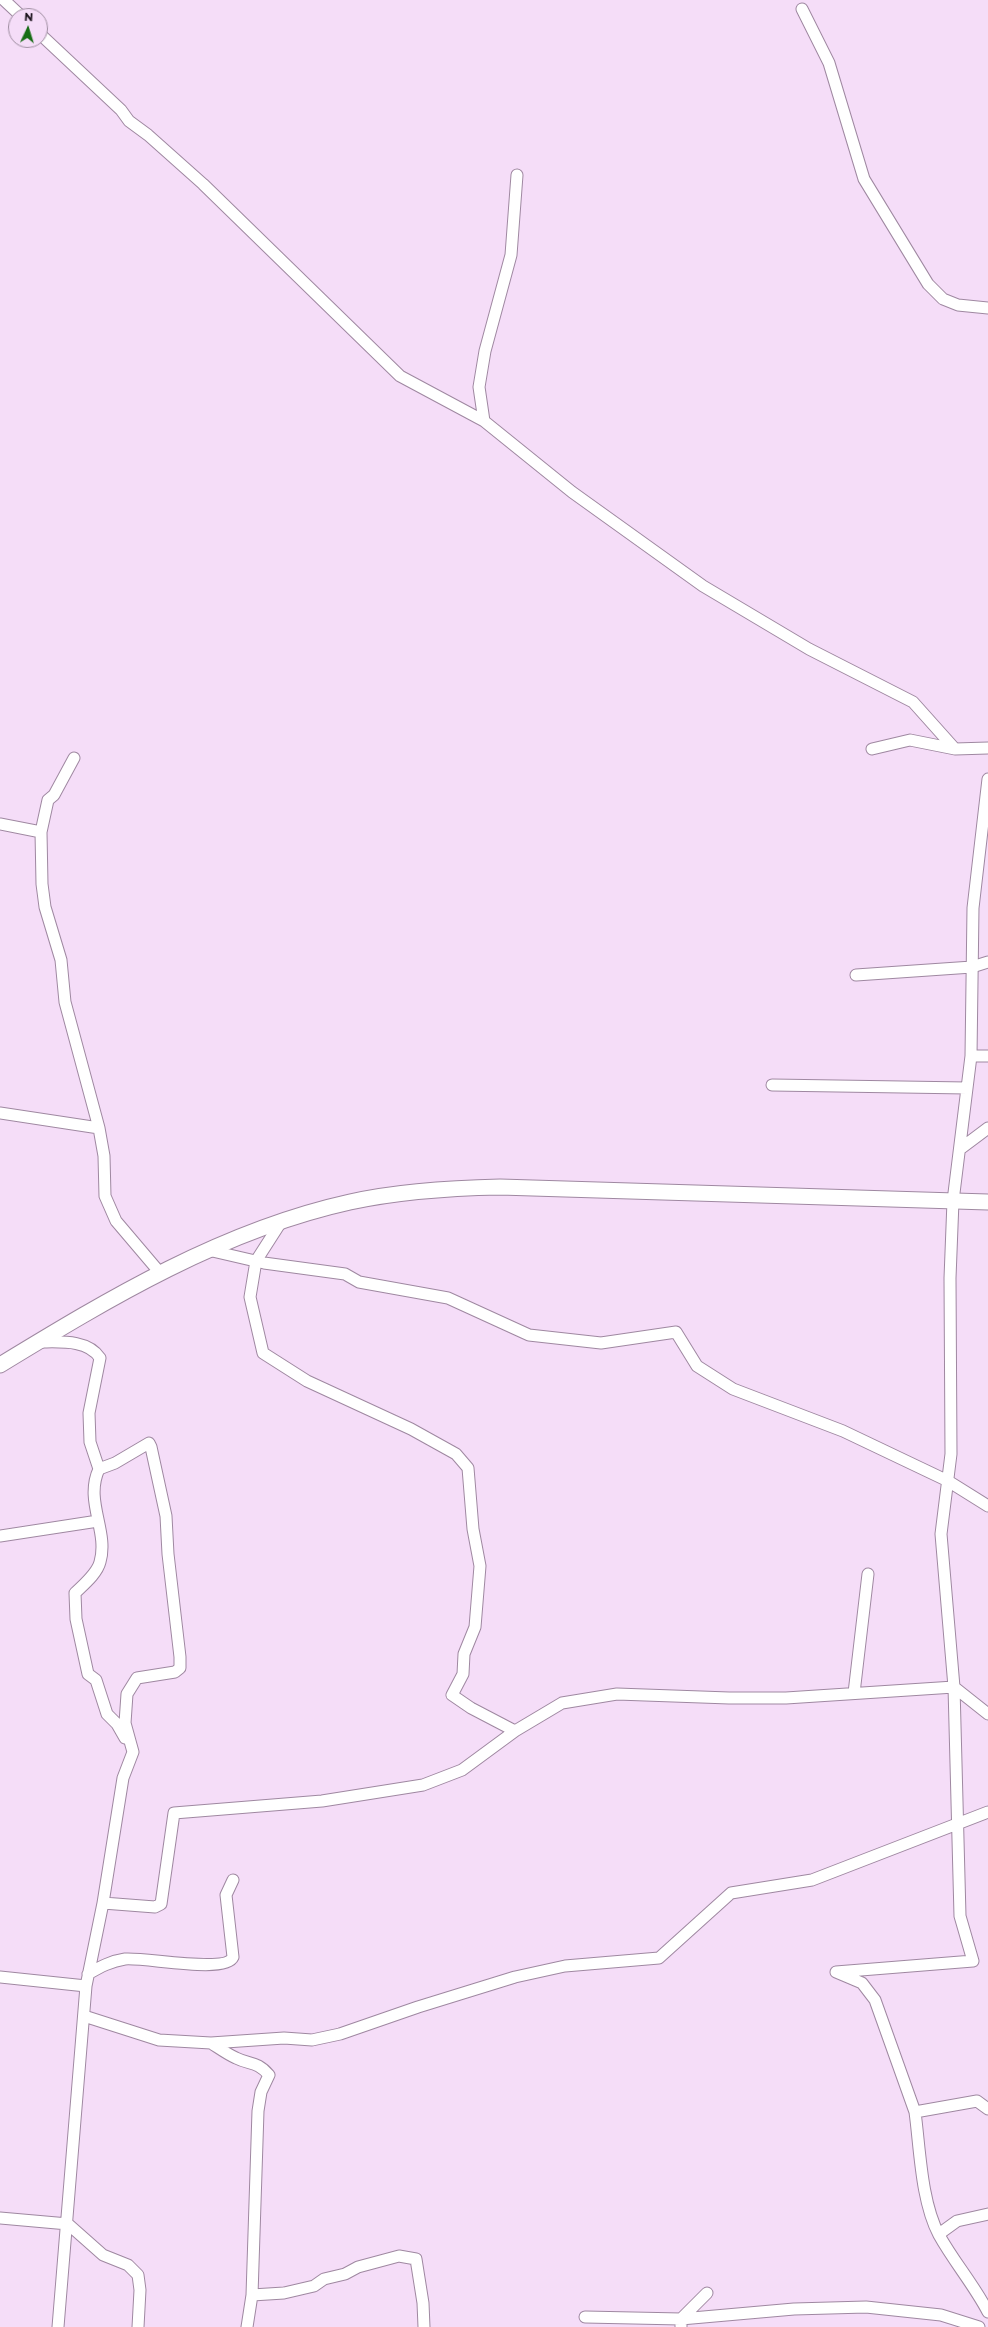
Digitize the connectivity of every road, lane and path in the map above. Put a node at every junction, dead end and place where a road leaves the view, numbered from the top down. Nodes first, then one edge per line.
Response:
1 (4, 0) edge
2 (12, 8) edge
3 (802, 9) dead end
4 (48, 42) edge
5 (517, 175) dead end
6 (988, 308) edge
7 (484, 421) junction
8 (988, 748) edge
9 (872, 749) dead end
10 (955, 749) junction
11 (74, 758) dead end
12 (988, 779) edge
13 (0, 824) edge
14 (40, 832) junction
15 (988, 962) edge
16 (972, 967) junction
17 (856, 975) dead end
18 (971, 1056) junction
19 (988, 1056) edge
20 (772, 1085) dead end
21 (967, 1088) junction
22 (0, 1113) edge
23 (99, 1128) junction
24 (988, 1128) edge
25 (960, 1149) junction
26 (953, 1201) junction
27 (988, 1202) edge
28 (281, 1222) junction
29 (208, 1250) junction
30 (256, 1261) junction
31 (161, 1274) junction
32 (38, 1342) junction
33 (0, 1365) edge
34 (99, 1469) junction
35 (948, 1481) junction
36 (988, 1506) edge
37 (98, 1521) junction
38 (0, 1536) edge
39 (868, 1574) dead end
40 (954, 1687) junction
41 (854, 1694) junction
42 (988, 1714) edge
43 (515, 1731) junction
44 (133, 1752) junction
45 (988, 1812) edge
46 (959, 1822) junction
47 (233, 1880) dead end
48 (103, 1903) junction
49 (88, 1974) junction
50 (0, 1977) edge
51 (86, 1986) junction
52 (84, 2016) junction
53 (211, 2043) junction
54 (988, 2110) edge
55 (915, 2112) junction
56 (988, 2214) edge
57 (0, 2218) edge
58 (68, 2224) junction
59 (939, 2234) junction
60 (707, 2293) dead end
61 (252, 2295) junction
62 (988, 2312) edge
63 (585, 2317) dead end
64 (681, 2323) edge
65 (58, 2327) edge
66 (138, 2327) edge
67 (248, 2327) edge
68 (424, 2327) edge
69 (979, 2327) edge

1 - 2 street
3 - 6 street
4 - 7 street
5 - 7 street
7 - 10 street
8 - 10 street
9 - 10 street
11 - 14 street
12 - 16 street
13 - 14 street
14 - 23 street
15 - 16 street
16 - 17 street
16 - 18 street
18 - 19 street
18 - 21 street
20 - 21 street
21 - 25 street
22 - 23 street
23 - 31 street
24 - 25 street
25 - 26 street
26 - 27 street
26 - 28 street
26 - 35 street
28 - 29 street
28 - 30 street
29 - 30 street
29 - 31 street
30 - 35 street
30 - 43 street
31 - 32 street
32 - 33 street
32 - 34 street
34 - 37 street
34 - 44 street
35 - 36 street
35 - 40 street
37 - 38 street
37 - 44 street
39 - 41 street
40 - 41 street
40 - 42 street
40 - 46 street
41 - 43 street
43 - 48 street
44 - 48 street
45 - 46 street
46 - 53 street
46 - 55 street
47 - 49 street
48 - 49 street
49 - 51 street
50 - 51 street
51 - 52 street
52 - 53 street
52 - 58 street
53 - 61 street
54 - 55 street
55 - 59 street
56 - 59 street
57 - 58 street
58 - 65 street
58 - 66 street
59 - 62 street
60 - 64 street
61 - 67 street
61 - 68 street
63 - 64 street
64 - 69 street

